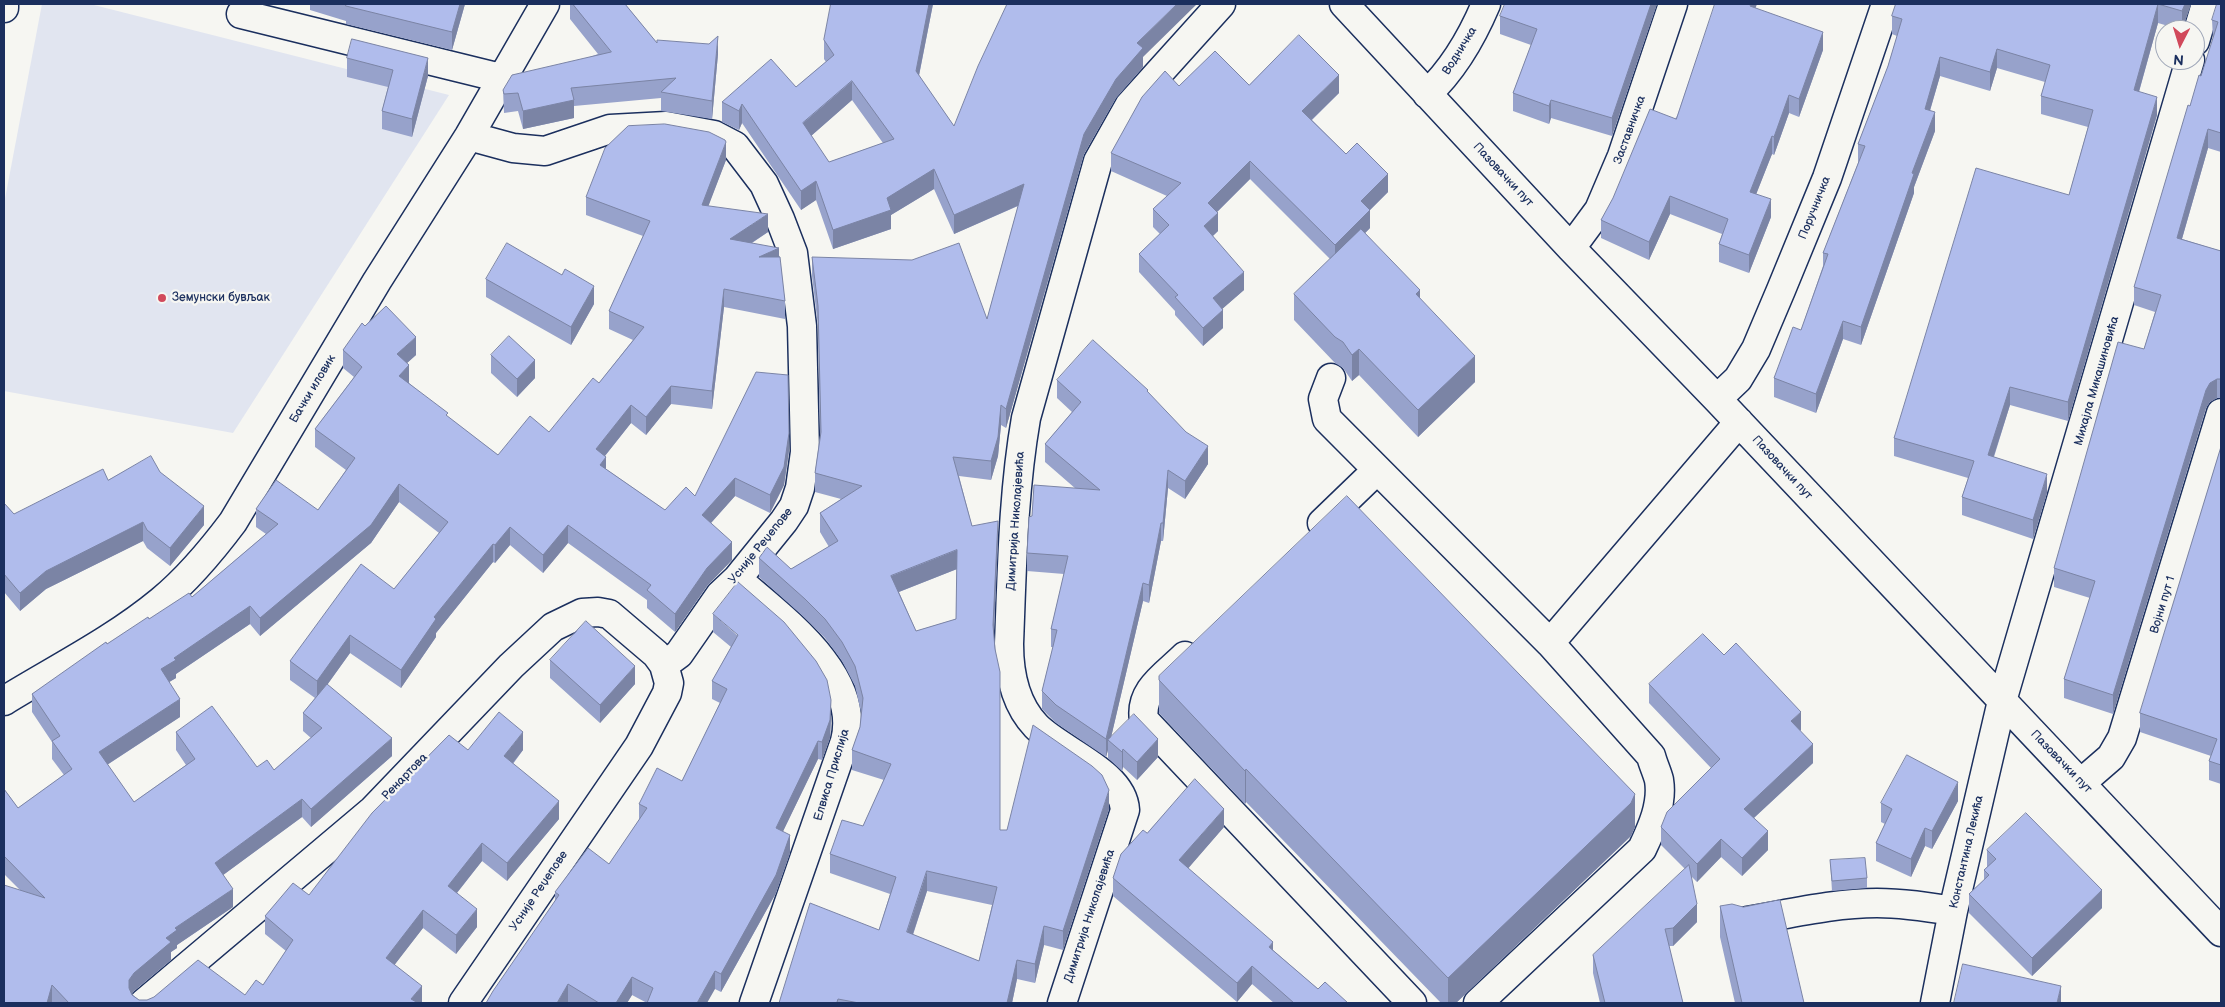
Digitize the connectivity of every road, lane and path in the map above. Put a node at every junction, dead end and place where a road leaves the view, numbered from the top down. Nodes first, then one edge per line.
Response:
1 (4, 4) edge
2 (545, 4) edge
3 (1221, 4) edge
4 (1344, 4) edge
5 (1486, 4) edge
6 (1672, 4) edge
7 (1886, 4) edge
8 (2206, 4) edge
9 (4, 8) edge
10 (241, 14) dead end
11 (2201, 20) edge
12 (2187, 70) edge
13 (501, 78) junction
14 (1427, 94) junction
15 (469, 136) junction
16 (1571, 248) junction
17 (1331, 378) dead end
18 (1717, 399) junction
19 (2221, 413) edge
20 (1739, 422) junction
21 (1377, 470) junction
22 (1308, 537) edge
23 (737, 579) junction
24 (1203, 639) edge
25 (1550, 643) junction
26 (664, 665) junction
27 (4, 701) edge
28 (2002, 701) junction
29 (2081, 783) junction
30 (1953, 911) junction
31 (1740, 922) edge
32 (2218, 922) edge
33 (144, 1003) edge
34 (464, 1003) edge
35 (754, 1003) edge
36 (1062, 1003) edge
37 (1412, 1003) edge
38 (1478, 1003) edge
39 (1935, 1003) edge

1 - 9 street
2 - 13 street, Бачки иловик
3 - 36 street, Димитрија Николајевића
4 - 14 street, Пазовачки пут
5 - 14 street, Водничка
6 - 16 street, Заставничка
7 - 18 street, Поручничка
8 - 11 street
10 - 13 street
12 - 28 street, Михајла Микашиновића
13 - 15 street, Бачки иловик
14 - 16 street, Пазовачки пут
15 - 23 street, Усније Реџепове
15 - 27 street, Бачки иловик
16 - 18 street, Пазовачки пут
17 - 21 street
18 - 20 street, Пазовачки пут
19 - 29 street, Војни пут 1
20 - 25 street
20 - 28 street, Пазовачки пут
21 - 22 street
21 - 25 street
23 - 26 street, Усније Реџепове
23 - 35 street, Елвиса Прислија
24 - 37 street
25 - 38 street
26 - 33 street, Ренартова
26 - 34 street, Усније Реџепове
28 - 29 street, Пазовачки пут
28 - 30 street, Константина Лекића
29 - 32 street, Пазовачки пут
30 - 31 street
30 - 39 street, Константина Лекића

